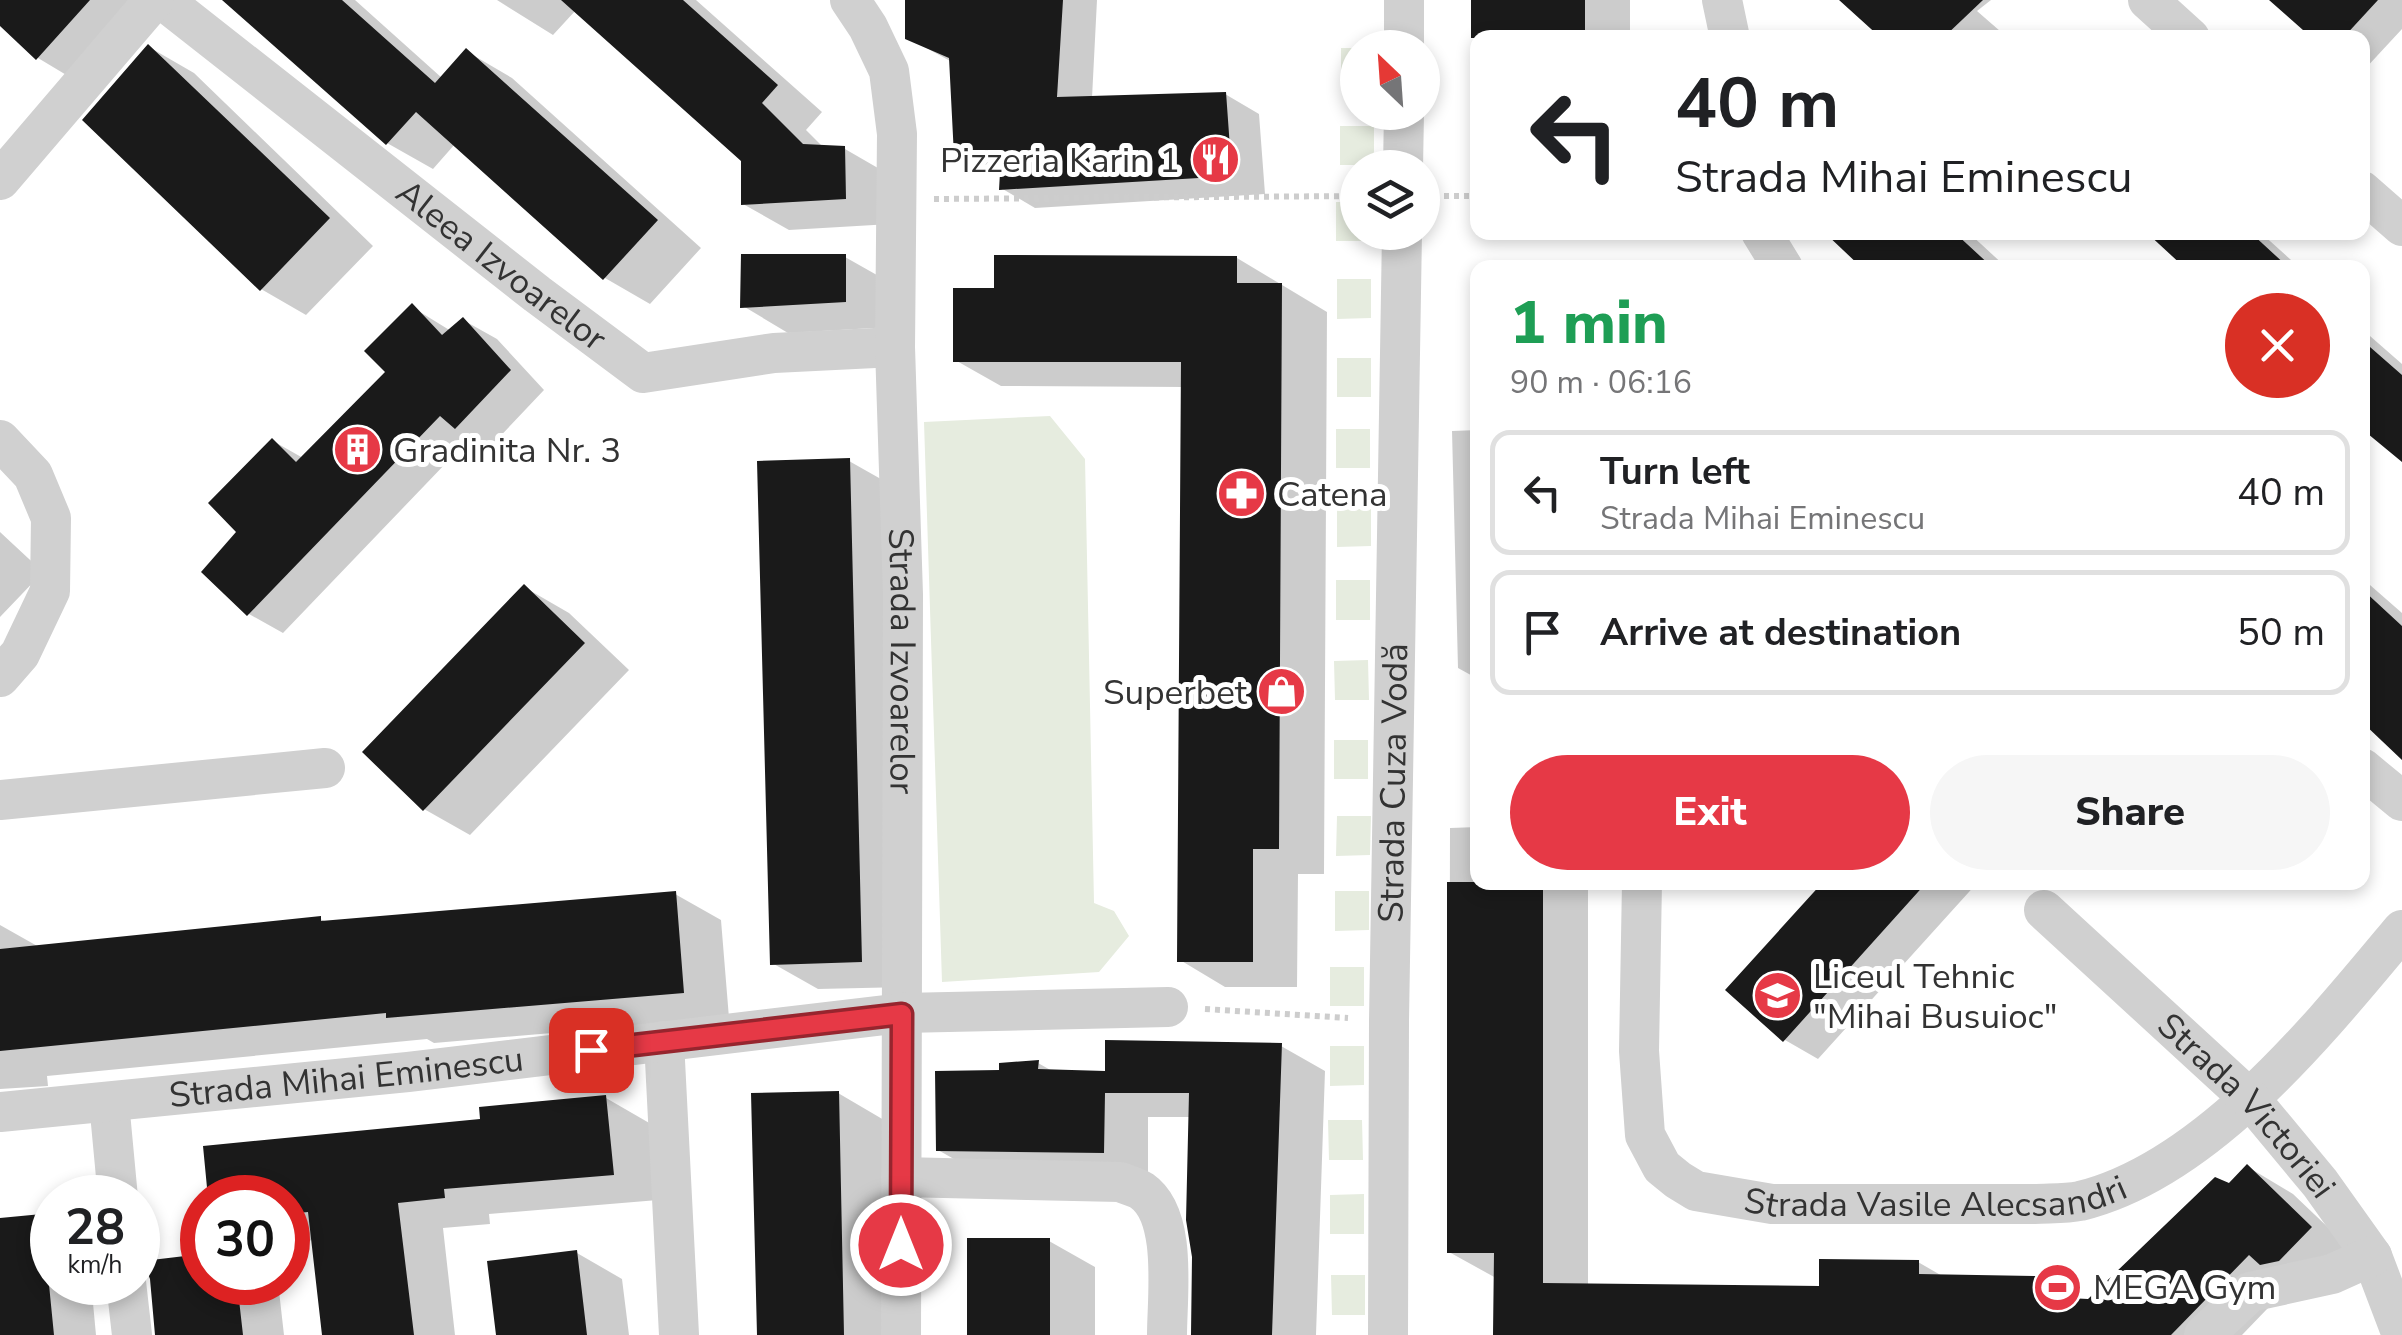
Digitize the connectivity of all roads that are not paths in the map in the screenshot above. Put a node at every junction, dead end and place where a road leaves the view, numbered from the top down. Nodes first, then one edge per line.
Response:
1 (154, 0) edge
2 (163, 0) edge
3 (850, 0) edge
4 (1404, 0) edge
5 (1722, 0) edge
6 (2148, 0) edge
7 (1404, 30) edge
8 (1728, 30) edge
9 (2181, 30) edge
10 (0, 180) edge
11 (2370, 198) edge
12 (2402, 226) edge
13 (1402, 250) edge
14 (895, 347) junction
15 (0, 440) edge
16 (0, 677) edge
17 (325, 768) dead end
18 (2370, 775) edge
19 (0, 800) edge
20 (2402, 801) edge
21 (1642, 890) edge
22 (2044, 910) dead end
23 (2402, 930) edge
24 (1168, 1007) road end
25 (902, 1014) junction
26 (664, 1042) junction
27 (2252, 1100) junction
28 (109, 1102) junction
29 (0, 1112) edge
30 (116, 1175) edge
31 (901, 1177) junction
32 (2372, 1256) junction
33 (129, 1305) edge
34 (132, 1335) edge
35 (679, 1335) edge
36 (900, 1335) edge
37 (1167, 1335) edge
38 (1388, 1335) edge
39 (2204, 1335) edge
40 (2402, 1335) edge

1 - 10 street
2 - 14 street, Aleea Izvoarelor
3 - 14 street, Strada Izvoarelor
4 - 7 street
5 - 8 street
6 - 9 street
11 - 12 street
13 - 38 street, Strada Cuza Vodă
14 - 25 street, Strada Izvoarelor
15 - 16 street
17 - 19 street
18 - 20 street
21 - 27 street, Strada Vasile Alecsandri
22 - 27 street, Strada Victoriei
23 - 27 street, Strada Vasile Alecsandri
24 - 25 street, Strada Mihai Eminescu
25 - 26 street, Strada Mihai Eminescu
25 - 31 street, Strada Izvoarelor
26 - 28 street, Strada Mihai Eminescu
26 - 35 street
27 - 32 street, Strada Victoriei
28 - 29 street, Strada Mihai Eminescu
28 - 30 street
31 - 36 street, Strada Izvoarelor
31 - 37 street
32 - 39 street
32 - 40 street, Strada Victoriei
33 - 34 street

